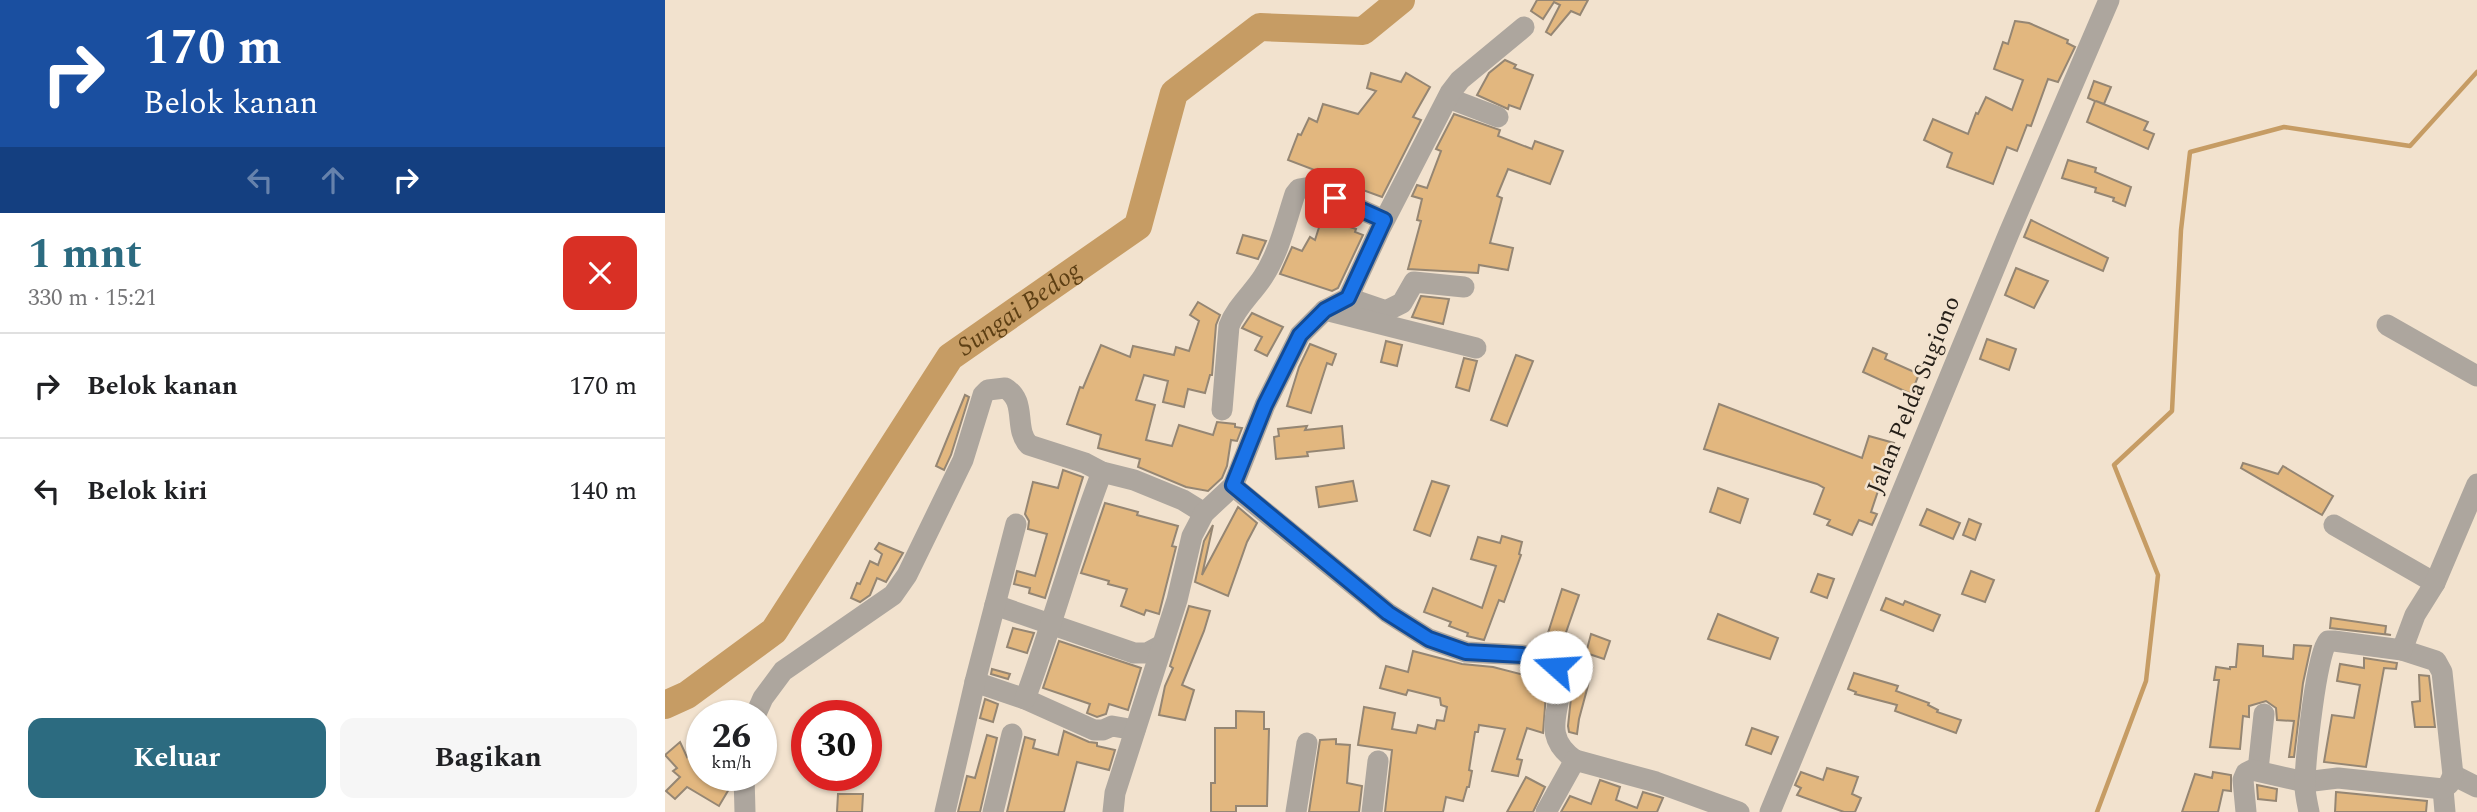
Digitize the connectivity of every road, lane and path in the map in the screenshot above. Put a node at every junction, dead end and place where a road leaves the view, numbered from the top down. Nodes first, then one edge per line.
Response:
1 (2109, 0) edge
2 (1524, 27) dead end
3 (1448, 98) junction
4 (1498, 117) dead end
5 (1384, 220) junction
6 (1464, 287) dead end
7 (1348, 298) junction
8 (1325, 310) junction
9 (2387, 325) dead end
10 (1476, 348) dead end
11 (2477, 376) edge
12 (1221, 410) dead end
13 (1102, 472) junction
14 (2477, 484) edge
15 (1233, 485) junction
16 (1204, 513) junction
17 (1016, 524) dead end
18 (2334, 525) dead end
19 (2435, 583) junction
20 (995, 605) junction
21 (1051, 625) junction
22 (1162, 645) junction
23 (2402, 650) junction
24 (975, 682) junction
25 (1025, 699) junction
26 (762, 700) edge
27 (2264, 714) dead end
28 (1135, 730) junction
29 (1012, 734) dead end
30 (1307, 743) dead end
31 (1575, 760) junction
32 (1378, 761) dead end
33 (2259, 770) junction
34 (2305, 782) junction
35 (2448, 782) junction
36 (2477, 787) edge
37 (744, 791) edge
38 (745, 812) edge
39 (945, 812) edge
40 (993, 812) edge
41 (1113, 812) edge
42 (1296, 812) edge
43 (1372, 812) edge
44 (1546, 812) edge
45 (1739, 812) edge
46 (1770, 812) edge
47 (2246, 812) edge
48 (2309, 812) edge
49 (2445, 812) edge

1 - 46 street, Jalan Pelda Sugiono
2 - 3 street
3 - 4 street
3 - 5 street
5 - 7 street
5 - 12 street
6 - 7 street
7 - 8 street
8 - 10 street
8 - 15 street
9 - 11 street
13 - 16 street
13 - 21 street
13 - 26 street
14 - 19 street
15 - 16 street
15 - 31 street
16 - 22 street
17 - 20 street
18 - 19 street
19 - 23 street
20 - 21 street
20 - 24 street
21 - 22 street
21 - 25 street
22 - 28 street
23 - 34 street
23 - 35 street
24 - 25 street
24 - 39 street
25 - 28 street
27 - 33 street
28 - 41 street
29 - 40 street
30 - 42 street
31 - 44 street
31 - 45 street
32 - 43 street
33 - 34 street
33 - 47 street
34 - 35 street
34 - 48 street
35 - 36 street
35 - 49 street
37 - 38 street

